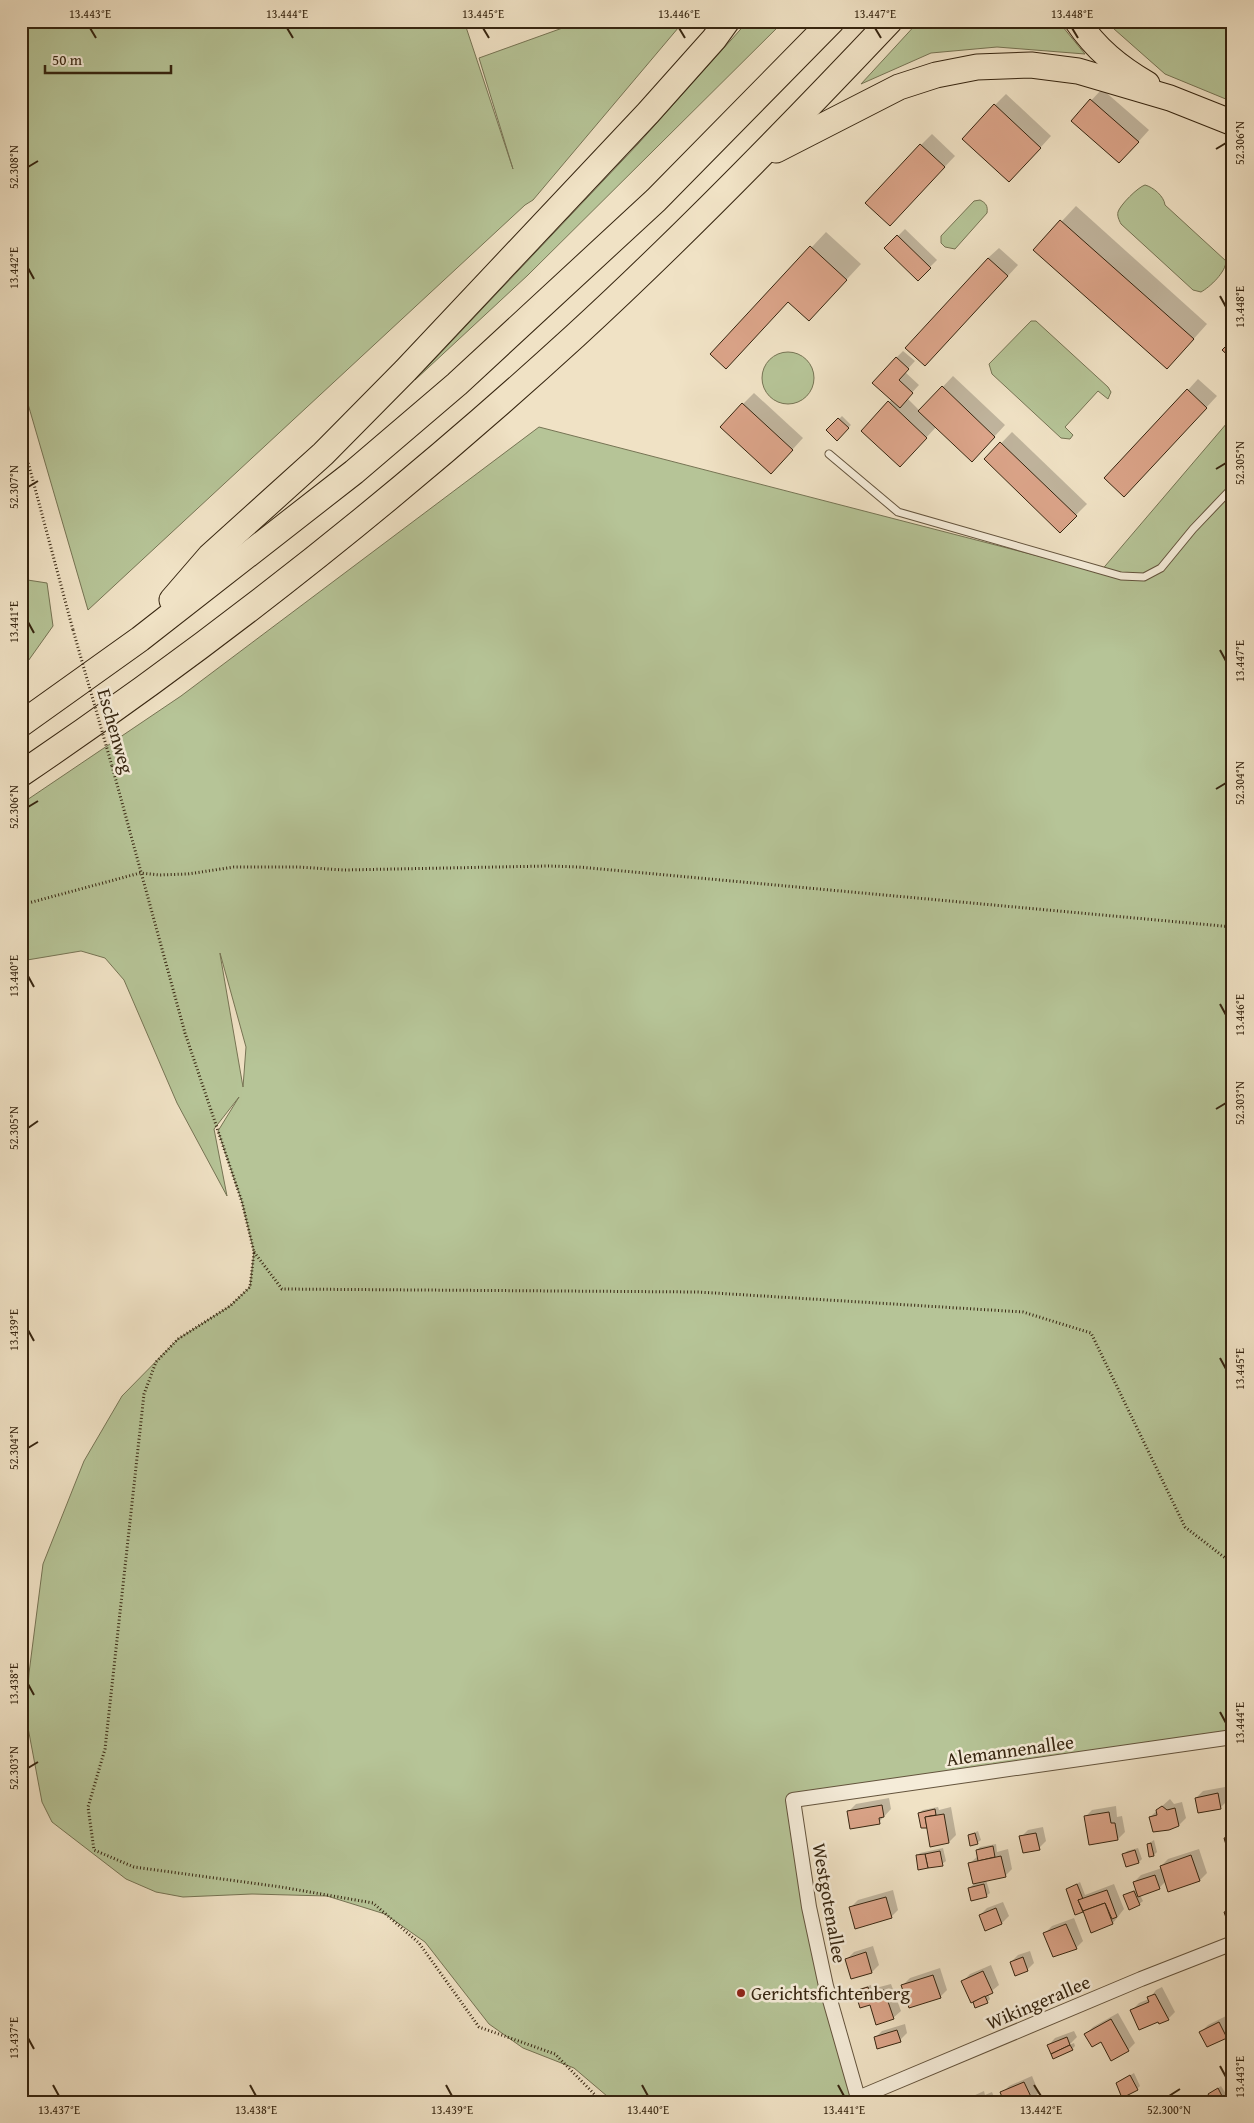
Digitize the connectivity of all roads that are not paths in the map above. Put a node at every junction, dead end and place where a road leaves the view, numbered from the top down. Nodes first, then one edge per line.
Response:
1 (727, 21) edge
2 (832, 21) edge
3 (890, 21) edge
4 (1077, 21) edge
5 (1170, 98) junction
6 (1233, 123) edge
7 (760, 158) junction
8 (829, 454) dead end
9 (1233, 487) edge
10 (140, 638) junction
11 (21, 724) edge
12 (21, 774) edge
13 (1233, 1737) edge
14 (793, 1800) joint
15 (1233, 1944) edge
16 (858, 2098) joint

1 - 10 highway
2 - 10 highway
3 - 7 highway
4 - 5 highway
5 - 6 highway
5 - 7 highway
7 - 12 highway
8 - 9 lane
10 - 11 highway
13 - 14 street, Alemannenallee
14 - 16 street, Westgotenallee
15 - 16 street, Wikingerallee

